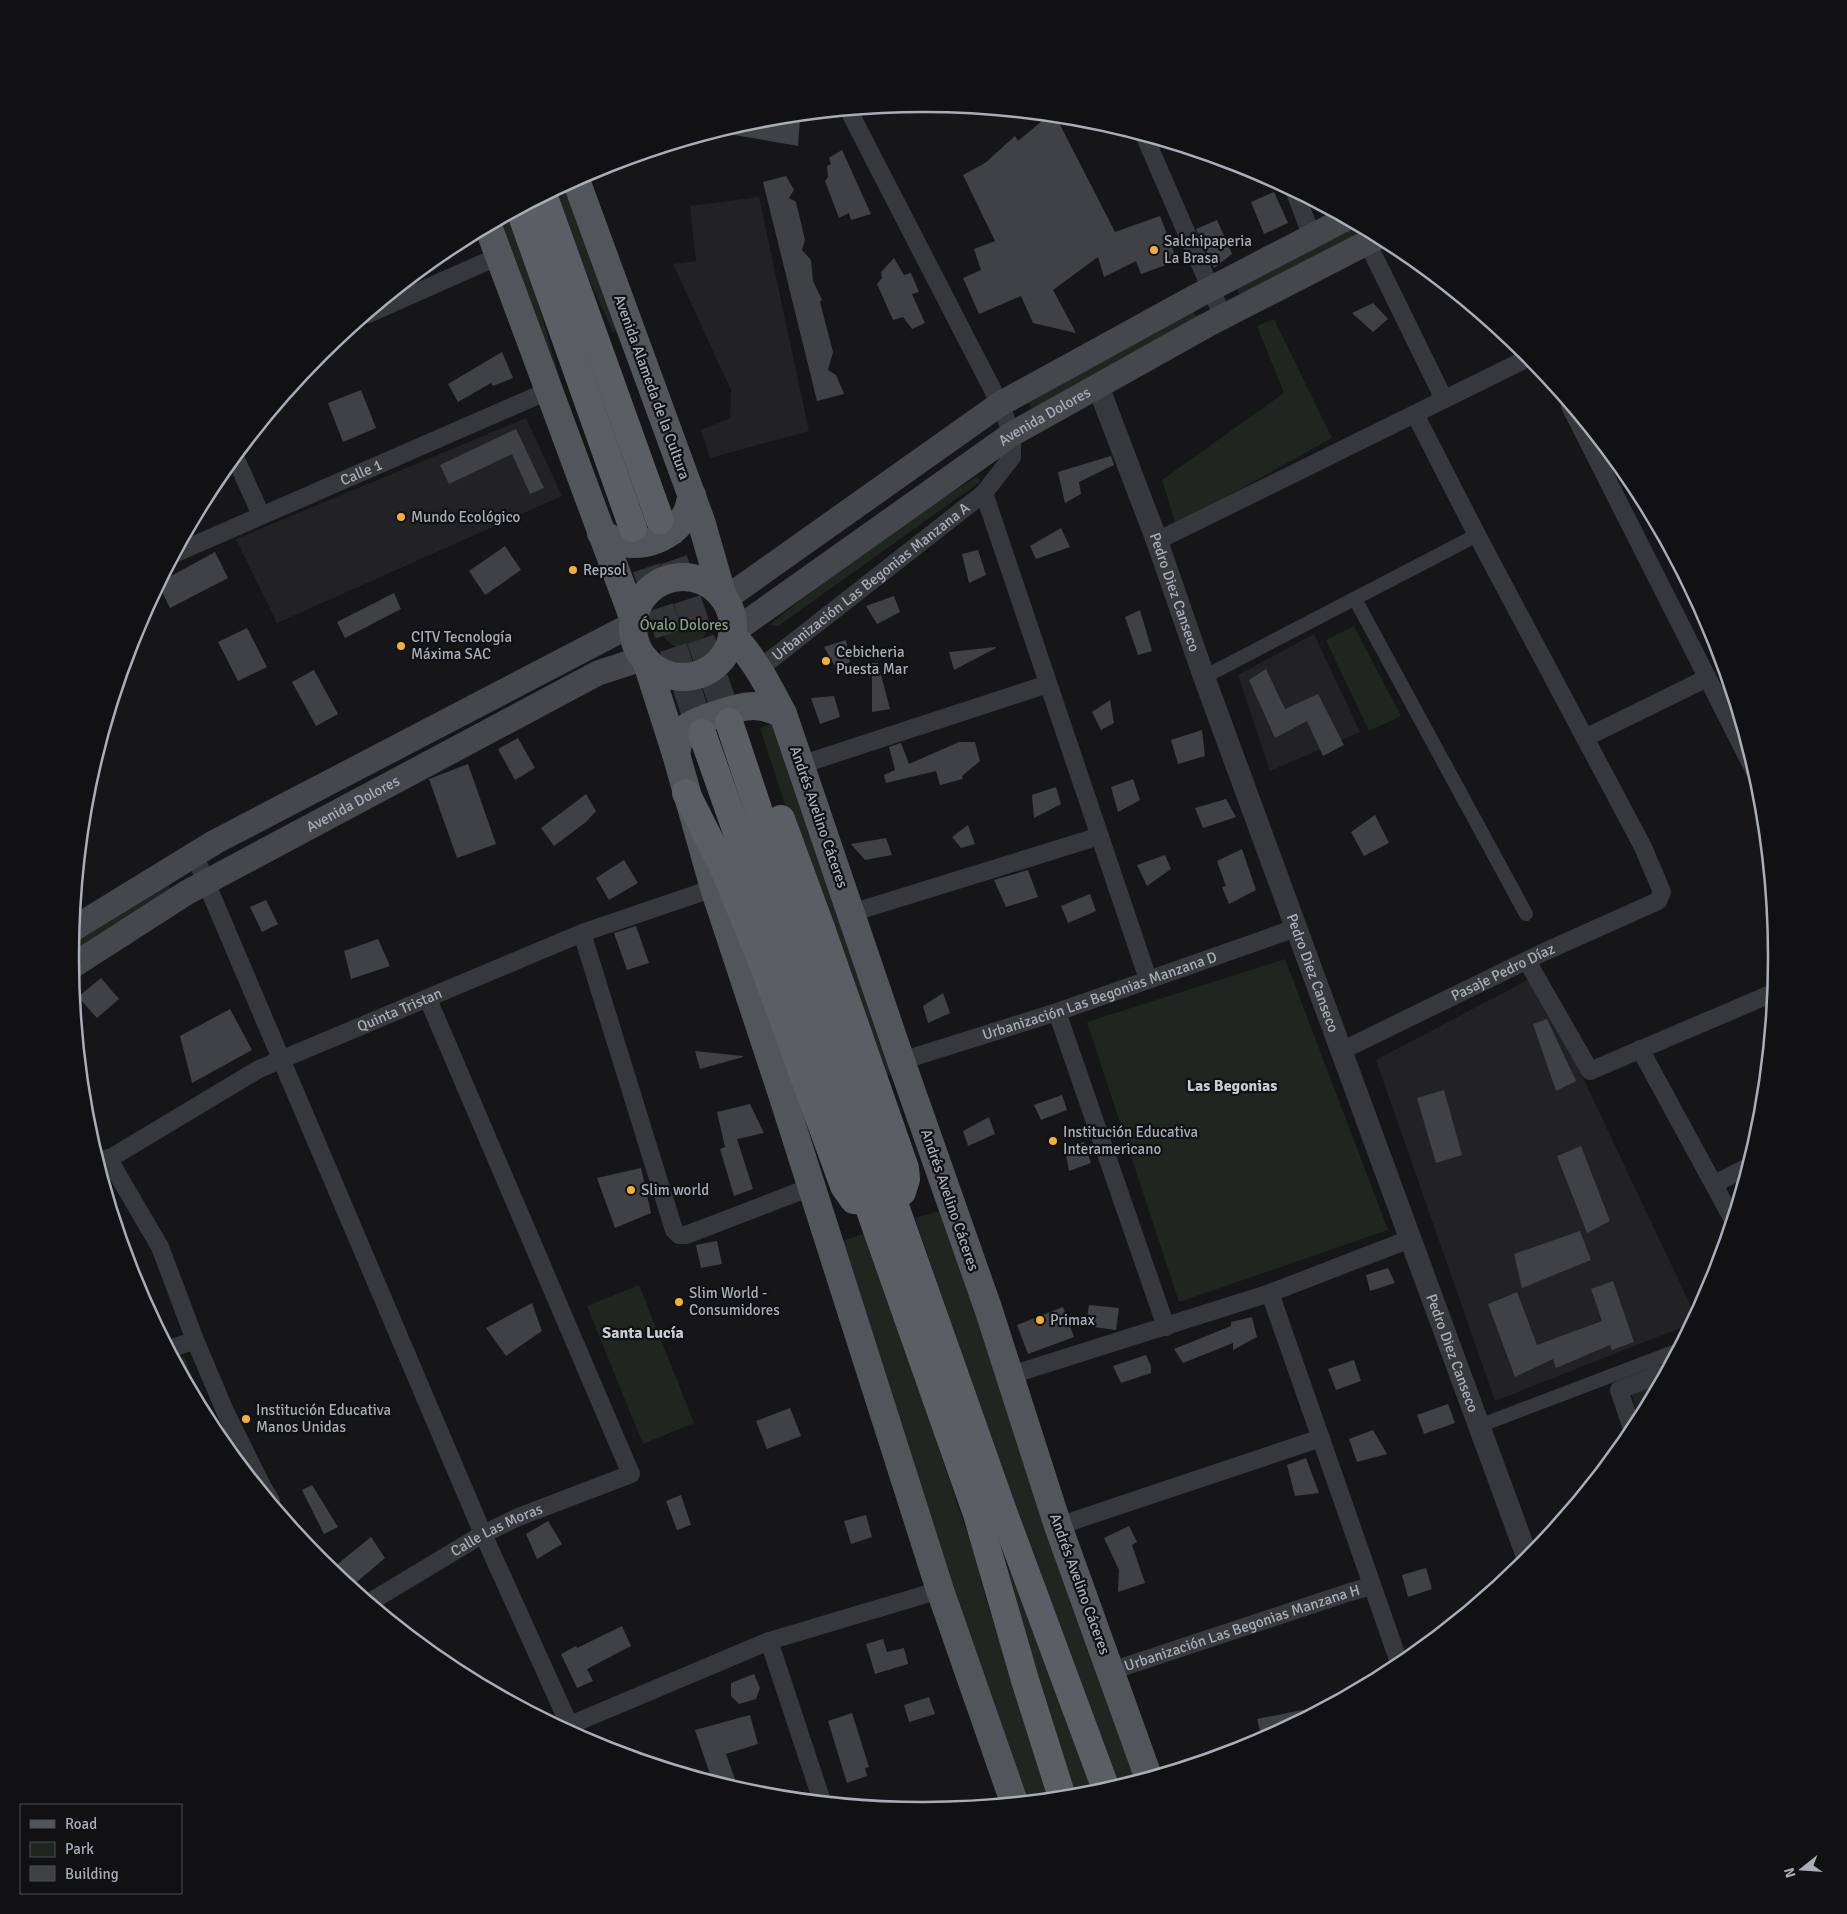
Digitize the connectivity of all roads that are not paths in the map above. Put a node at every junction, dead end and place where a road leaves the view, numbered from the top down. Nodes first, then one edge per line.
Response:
1 (851, 116) edge
2 (1147, 143) edge
3 (578, 187) edge
4 (1297, 199) edge
5 (546, 201) edge
6 (521, 214) edge
7 (1340, 222) edge
8 (490, 232) edge
9 (1312, 237) junction
10 (1370, 240) edge
11 (1374, 243) edge
12 (499, 256) junction
13 (1210, 288) junction
14 (386, 306) edge
15 (1223, 317) junction
16 (1522, 361) edge
17 (1098, 386) junction
18 (548, 391) junction
19 (1444, 400) junction
20 (1000, 404) junction
21 (1415, 414) junction
22 (1580, 426) edge
23 (1012, 446) junction
24 (238, 464) edge
25 (984, 493) junction
26 (692, 495) junction
27 (261, 515) junction
28 (660, 520) tunnel mouth
29 (633, 528) tunnel mouth
30 (601, 533) junction
31 (1477, 535) junction
32 (1157, 541) junction
33 (184, 549) edge
34 (724, 598) junction
35 (1355, 599) junction
36 (634, 622) junction
37 (733, 633) junction
38 (645, 659) junction
39 (759, 669) junction
40 (1204, 677) junction
41 (1707, 678) junction
42 (1048, 684) junction
43 (783, 714) junction
44 (702, 733) tunnel mouth
45 (1585, 738) junction
46 (1740, 743) edge
47 (676, 754) junction
48 (800, 765) junction
49 (686, 793) junction
50 (1100, 836) junction
51 (194, 854) junction
52 (206, 882) junction
53 (714, 888) junction
54 (851, 913) junction
55 (1526, 914) dead end
56 (80, 925) edge
57 (1296, 928) junction
58 (582, 933) junction
59 (1527, 961) junction
60 (79, 962) edge
61 (1148, 979) junction
62 (1767, 997) edge
63 (428, 999) junction
64 (1056, 1012) junction
65 (1640, 1049) junction
66 (1341, 1051) junction
67 (281, 1060) junction
68 (901, 1061) junction
69 (104, 1161) edge
70 (105, 1162) edge
71 (1740, 1170) edge
72 (1714, 1184) junction
73 (811, 1186) junction
74 (891, 1196) edge
75 (891, 1196) edge
76 (891, 1196) edge
77 (891, 1196) edge
78 (1728, 1211) edge
79 (1410, 1240) junction
80 (1270, 1293) junction
81 (1166, 1327) junction
82 (195, 1340) junction
83 (175, 1347) edge
84 (1669, 1353) edge
85 (1657, 1375) edge
86 (1011, 1376) junction
87 (1630, 1419) edge
88 (1479, 1426) junction
89 (1321, 1438) junction
90 (255, 1473) edge
91 (1058, 1526) junction
92 (483, 1534) junction
93 (1525, 1550) edge
94 (1372, 1586) junction
95 (940, 1590) junction
96 (375, 1599) edge
97 (769, 1641) junction
98 (1397, 1656) edge
99 (1111, 1671) junction
100 (566, 1722) edge
101 (574, 1726) edge
102 (1146, 1772) edge
103 (1104, 1782) edge
104 (1060, 1791) edge
105 (821, 1796) edge
106 (1012, 1797) edge

1 - 20 street
2 - 13 street
3 - 26 main road, Avenida Alameda de la Cultura
4 - 9 street
5 - 28 highway
6 - 29 highway
7 - 9 main road
8 - 12 main road
9 - 13 main road
10 - 15 main road, Avenida Dolores
11 - 19 street
12 - 14 street
12 - 18 main road
13 - 15 street
13 - 20 main road
15 - 17 main road, Avenida Dolores
16 - 19 street
17 - 23 main road, Avenida Dolores
17 - 32 street, Pedro Diez Canseco
18 - 27 street, Calle 1
18 - 30 main road
19 - 21 street
20 - 23 street
20 - 34 main road
21 - 31 street
21 - 32 street
22 - 41 street
23 - 25 street, Urbanización Las Begonias Manzana A
23 - 37 main road, Avenida Dolores
24 - 27 street
25 - 39 street, Urbanización Las Begonias Manzana A
25 - 42 street
26 - 30 main road
26 - 34 main road, Avenida Alameda de la Cultura
27 - 33 street, Calle 1
30 - 36 main road
31 - 35 street
31 - 45 street
32 - 40 street, Pedro Diez Canseco
34 - 36 main road
34 - 37 main road
35 - 40 street
35 - 55 street
36 - 38 main road
36 - 51 main road, Avenida Dolores
37 - 38 main road
37 - 39 main road, Andrés Avelino Cáceres
38 - 47 main road
38 - 52 main road, Avenida Dolores
39 - 43 main road, Andrés Avelino Cáceres
40 - 57 street, Pedro Diez Canseco
41 - 45 street
41 - 46 street
42 - 48 street
42 - 50 street
43 - 47 main road
43 - 48 main road, Andrés Avelino Cáceres
44 - 104 highway
45 - 59 street, Pasaje Pedro Díaz
47 - 49 main road
48 - 54 main road, Andrés Avelino Cáceres
49 - 53 main road
49 - 74 highway, bridge
50 - 54 street
50 - 61 street
51 - 52 street
51 - 56 main road, Avenida Dolores
52 - 60 main road, Avenida Dolores
52 - 67 street
53 - 58 street, Quinta Tristan
53 - 73 main road
54 - 68 main road, Andrés Avelino Cáceres
57 - 61 street, Urbanización Las Begonias Manzana D
57 - 66 street, Pedro Diez Canseco
58 - 63 street, Quinta Tristan
58 - 73 street
59 - 65 street
59 - 66 street, Pasaje Pedro Díaz
61 - 64 street, Urbanización Las Begonias Manzana D
62 - 65 street
63 - 67 street, Quinta Tristan
63 - 92 street, Calle Las Moras
64 - 68 street, Urbanización Las Begonias Manzana D
64 - 81 street
65 - 72 street
66 - 79 street, Pedro Diez Canseco
67 - 69 street, Quinta Tristan
67 - 92 street
68 - 86 main road, Andrés Avelino Cáceres
70 - 82 street
71 - 72 street
72 - 78 street
73 - 95 main road
75 - 76 highway, bridge
77 - 103 highway, bridge
79 - 80 street
79 - 88 street, Pedro Diez Canseco
80 - 81 street
80 - 89 street
81 - 86 street
82 - 83 street
82 - 90 street
84 - 88 street
85 - 87 street
86 - 91 main road, Andrés Avelino Cáceres
88 - 93 street, Pedro Diez Canseco
89 - 91 street
89 - 94 street
91 - 99 main road, Andrés Avelino Cáceres
92 - 96 street, Calle Las Moras
92 - 100 street
94 - 98 street
94 - 99 street, Urbanización Las Begonias Manzana H
95 - 97 street
95 - 106 main road
97 - 101 street
97 - 105 street
99 - 102 main road, Andrés Avelino Cáceres

